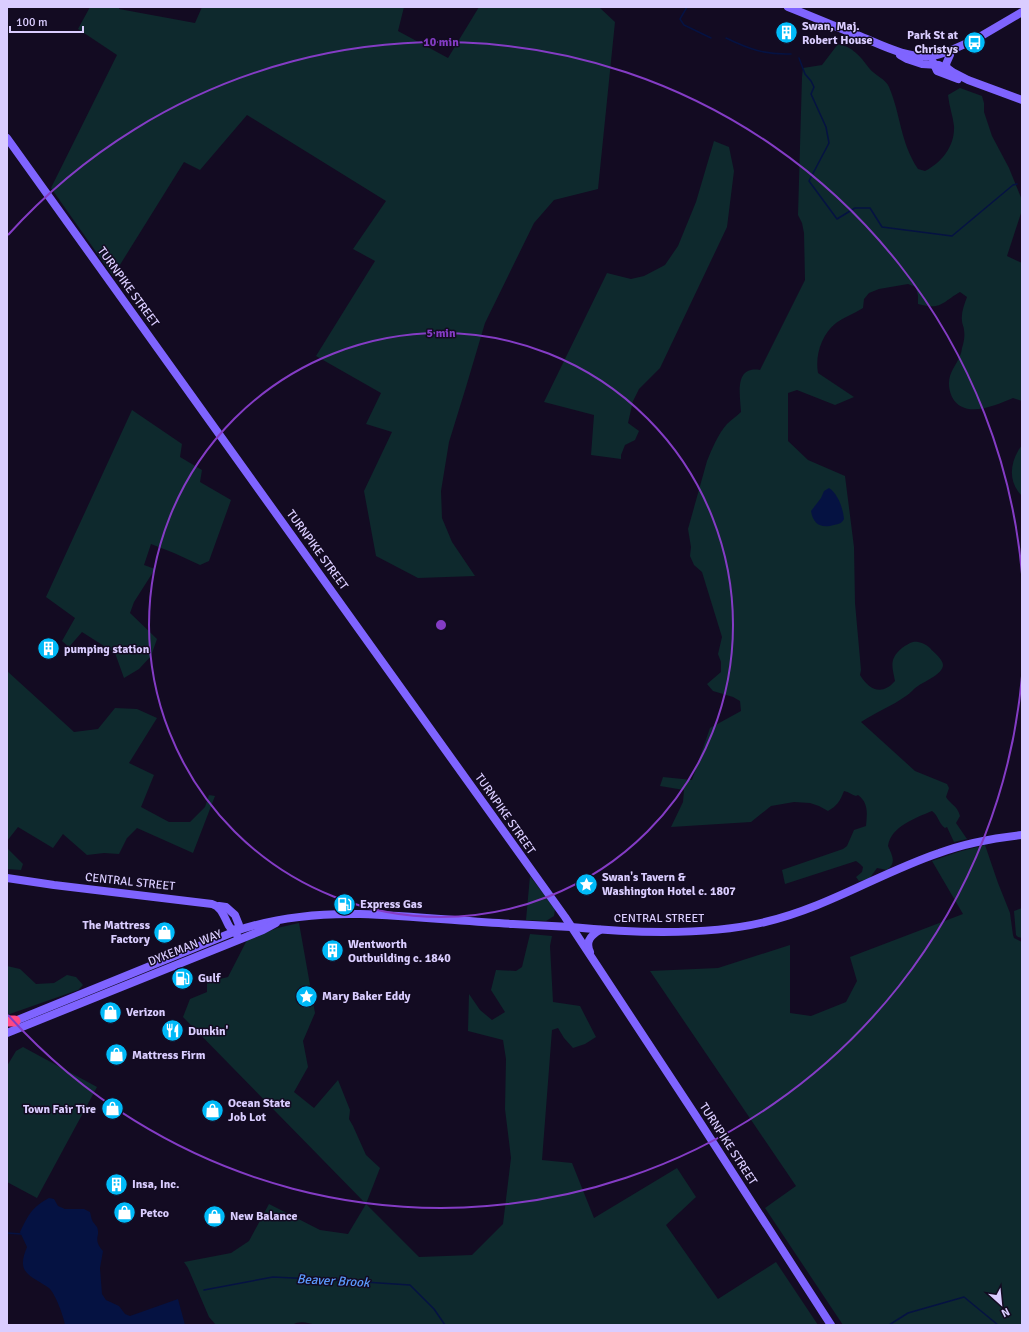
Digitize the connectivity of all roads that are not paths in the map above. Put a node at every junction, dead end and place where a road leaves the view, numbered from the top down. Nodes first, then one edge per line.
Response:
1 (788, 7) edge
2 (1022, 12) edge
3 (976, 39) junction
4 (891, 49) junction
5 (932, 56) junction
6 (942, 62) junction
7 (968, 80) junction
8 (1022, 100) edge
9 (7, 138) edge
10 (1022, 835) edge
11 (7, 878) edge
12 (571, 927) junction
13 (601, 930) junction
14 (237, 935) junction
15 (139, 975) junction
16 (604, 977) junction
17 (11, 1021) edge
18 (7, 1033) edge
19 (831, 1325) edge

1 - 4 street
2 - 3 street
3 - 5 street
3 - 6 street
4 - 5 street
4 - 6 street
5 - 6 street
6 - 7 street
6 - 7 street
7 - 8 street
9 - 12 street, TURNPIKE STREET
10 - 13 street, CENTRAL STREET
11 - 14 street, CENTRAL STREET
12 - 13 street, CENTRAL STREET
12 - 14 street, CENTRAL STREET
12 - 16 street, TURNPIKE STREET
13 - 16 street, TURNPIKE STREET
14 - 15 street, DYKEMAN WAY
15 - 17 street
15 - 18 street
16 - 19 street, TURNPIKE STREET

